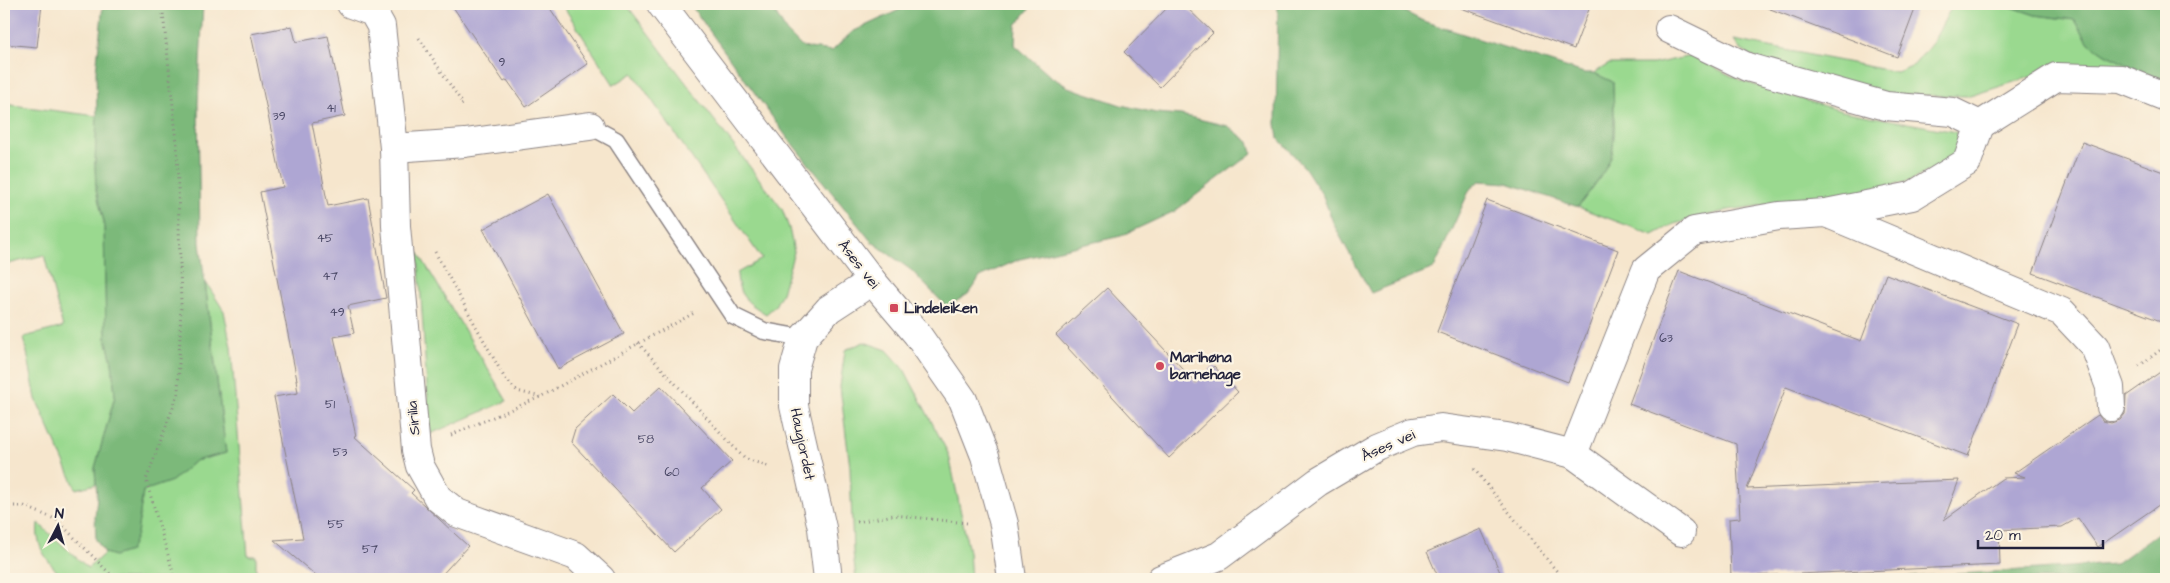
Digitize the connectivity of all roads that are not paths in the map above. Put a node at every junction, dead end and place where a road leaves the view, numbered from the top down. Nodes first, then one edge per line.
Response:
1 (351, 4) edge
2 (661, 4) edge
3 (1669, 29) dead end
4 (2166, 97) edge
5 (1980, 125) junction
6 (590, 126) joint
7 (394, 148) junction
8 (1826, 213) junction
9 (872, 281) junction
10 (803, 338) junction
11 (2110, 407) dead end
12 (1573, 454) junction
13 (1681, 532) dead end
14 (601, 579) edge
15 (828, 579) edge
16 (1012, 579) edge
17 (1161, 579) edge

1 - 7 street, Sirilia
2 - 9 street, Åses vei
3 - 5 street
4 - 5 street
5 - 8 street
6 - 7 street
6 - 10 lane
7 - 14 street, Sirilia
8 - 11 street
8 - 12 street
9 - 10 street, Haugjordet
9 - 16 street, Åses vei
10 - 15 street, Haugjordet
12 - 13 street, Åses vei
12 - 17 street, Åses vei

